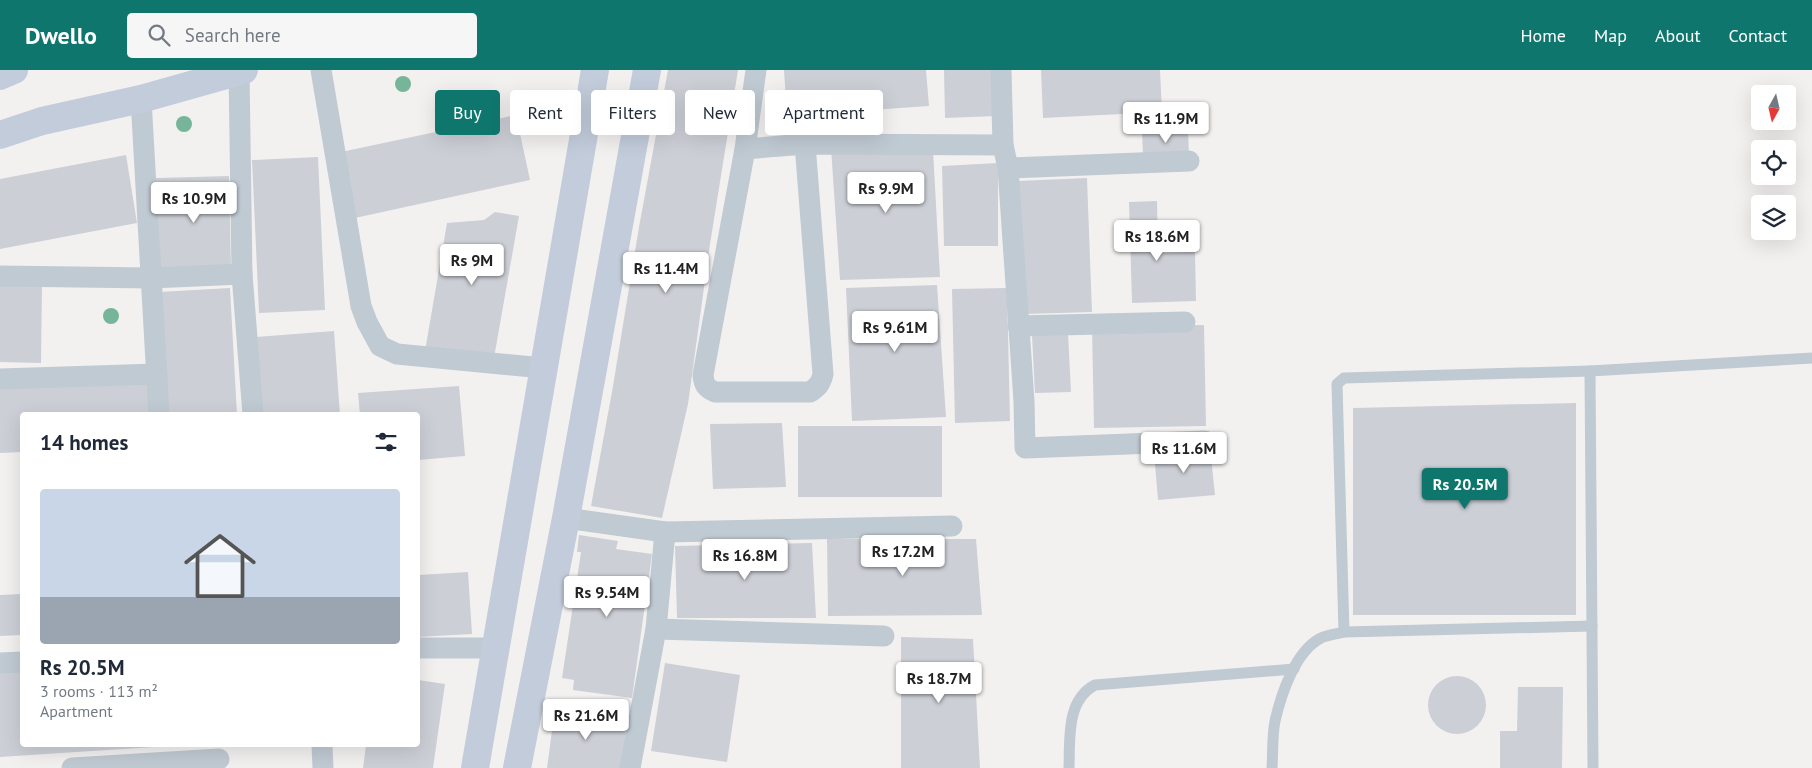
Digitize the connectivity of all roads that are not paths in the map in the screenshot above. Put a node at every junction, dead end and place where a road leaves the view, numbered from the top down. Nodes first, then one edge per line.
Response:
1 (14, 70) edge
2 (241, 70) edge
3 (320, 70) edge
4 (595, 70) edge
5 (647, 70) edge
6 (756, 70) edge
7 (1001, 70) edge
8 (0, 76) edge
9 (141, 99) junction
10 (0, 135) edge
11 (805, 144) junction
12 (1003, 145) junction
13 (745, 149) junction
14 (1189, 161) dead end
15 (1008, 168) junction
16 (242, 274) junction
17 (0, 276) edge
18 (151, 278) junction
19 (1185, 322) dead end
20 (1018, 326) junction
21 (1812, 358) edge
22 (543, 368) junction
23 (1590, 371) junction
24 (157, 374) junction
25 (0, 379) edge
26 (159, 412) edge
27 (253, 412) edge
28 (1205, 441) dead end
29 (566, 518) junction
30 (952, 526) dead end
31 (665, 532) junction
32 (1592, 626) junction
33 (656, 629) junction
34 (1344, 632) junction
35 (884, 636) dead end
36 (420, 648) edge
37 (494, 658) junction
38 (20, 662) edge
39 (0, 663) edge
40 (1294, 669) junction
41 (536, 673) junction
42 (322, 747) edge
43 (219, 759) dead end
44 (72, 768) edge
45 (323, 768) edge
46 (475, 768) edge
47 (518, 768) edge
48 (630, 768) edge
49 (1069, 768) edge
50 (1272, 768) edge
51 (1593, 768) edge

1 - 8 street
2 - 9 street
2 - 16 street
3 - 22 street
4 - 22 street
5 - 29 street
6 - 13 street
7 - 12 street
9 - 10 street
9 - 18 street
11 - 12 street
11 - 13 street
11 - 13 street
12 - 15 street
14 - 15 street
15 - 20 street
16 - 18 street
16 - 27 street
17 - 18 street
18 - 24 street
19 - 20 street
20 - 28 street
21 - 23 lane
22 - 37 street
23 - 32 lane
23 - 34 lane
24 - 25 street
24 - 26 street
29 - 31 street
29 - 41 street
30 - 31 street
31 - 33 street
32 - 34 lane
32 - 51 lane
33 - 35 street
33 - 48 street
34 - 40 lane
36 - 37 street
37 - 41 street
37 - 46 street
38 - 39 street
40 - 49 lane
40 - 50 lane
41 - 47 street
42 - 45 street
43 - 44 street

